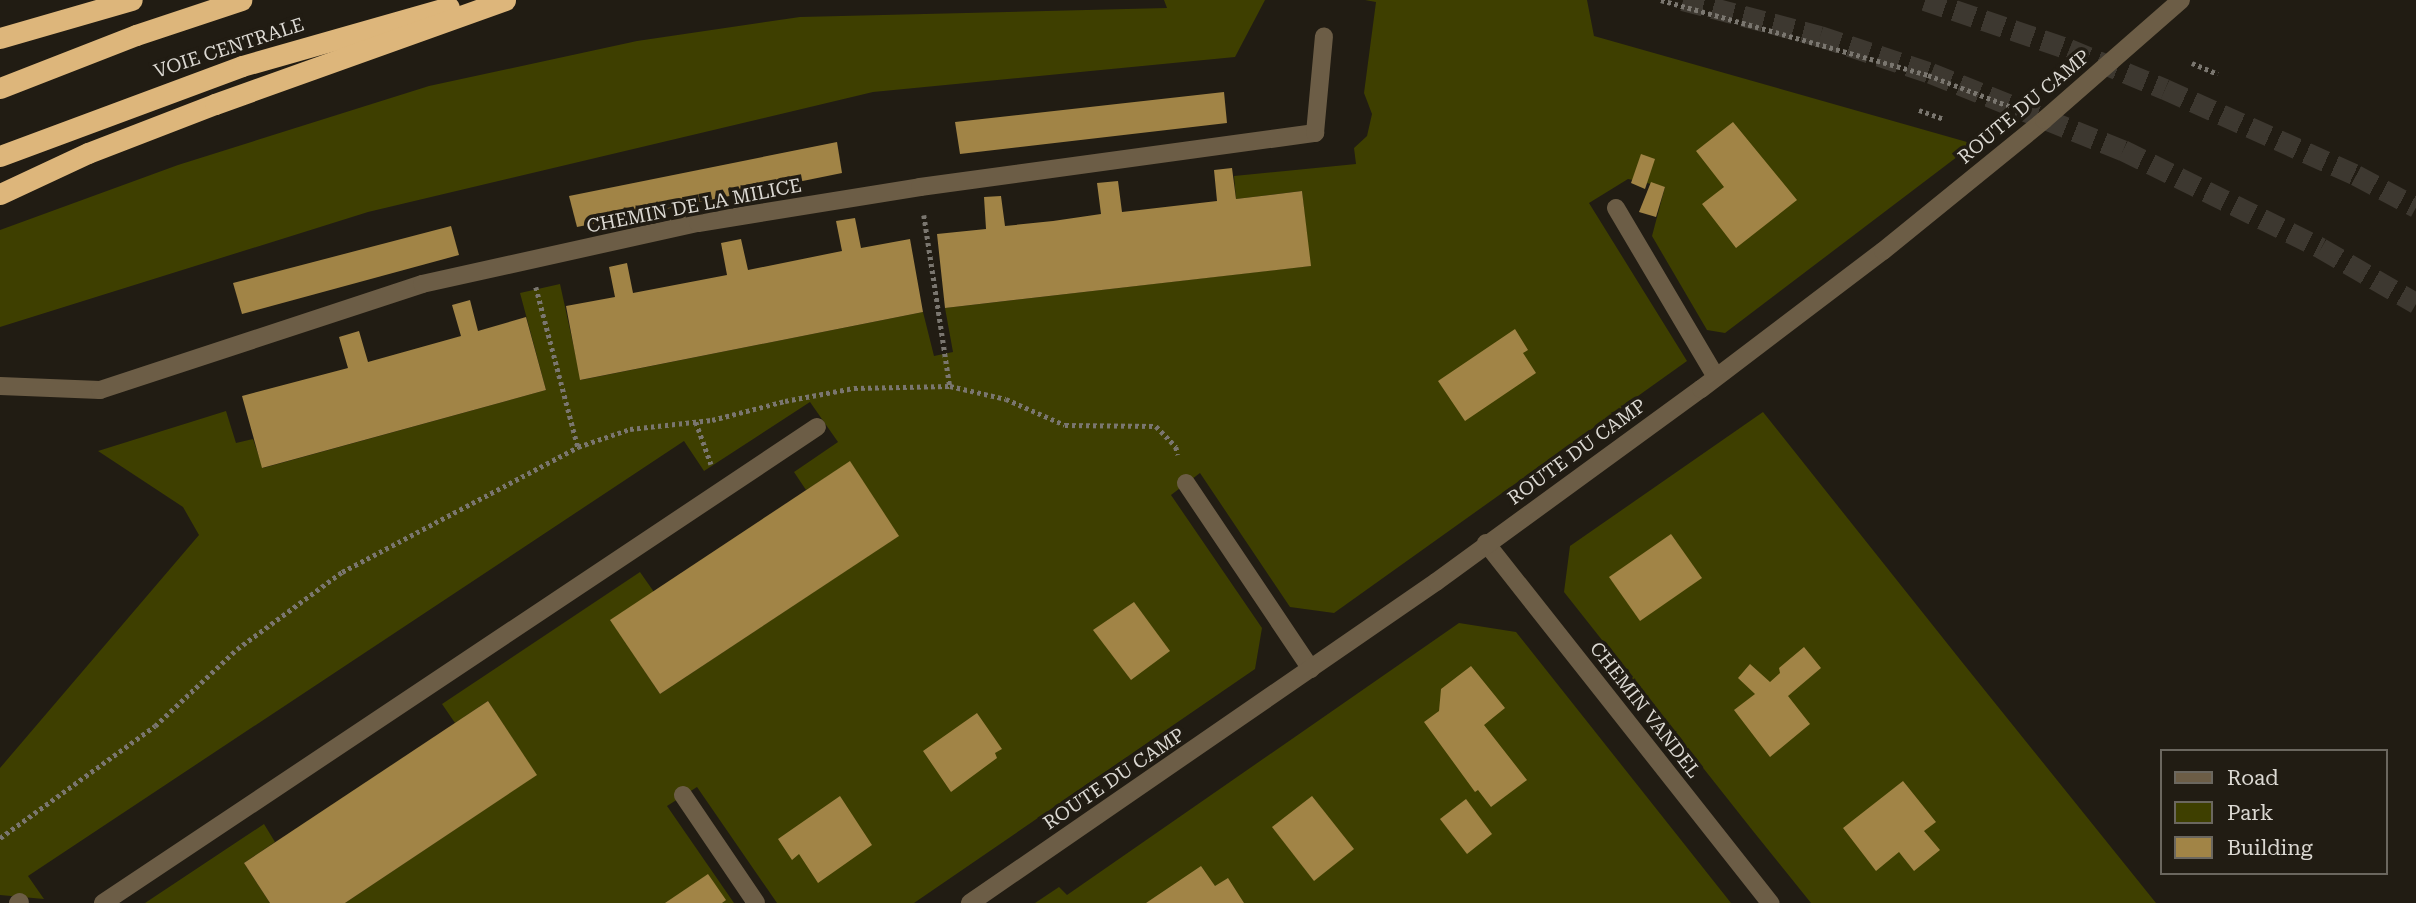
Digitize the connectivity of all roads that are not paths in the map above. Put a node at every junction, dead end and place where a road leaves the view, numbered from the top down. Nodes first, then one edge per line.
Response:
1 (132, 0) edge
2 (241, 0) edge
3 (478, 0) edge
4 (505, 0) edge
5 (2182, 0) edge
6 (1324, 36) dead end
7 (0, 38) edge
8 (0, 88) edge
9 (0, 156) edge
10 (0, 194) edge
11 (1616, 208) dead end
12 (1716, 377) junction
13 (0, 386) edge
14 (817, 427) dead end
15 (1186, 483) road end
16 (1486, 543) junction
17 (1311, 669) junction
18 (683, 795) dead end
19 (103, 903) edge
20 (756, 903) edge
21 (970, 903) edge
22 (1770, 903) edge

1 - 7 highway
2 - 8 highway
3 - 9 highway, VOIE CENTRALE
4 - 10 highway
5 - 12 street, ROUTE DU CAMP
6 - 13 street, CHEMIN DE LA MILICE
11 - 12 street
12 - 16 street, ROUTE DU CAMP
14 - 19 street
15 - 17 street
16 - 17 street, ROUTE DU CAMP
16 - 22 street, CHEMIN VANDEL
17 - 21 street, ROUTE DU CAMP
18 - 20 street

